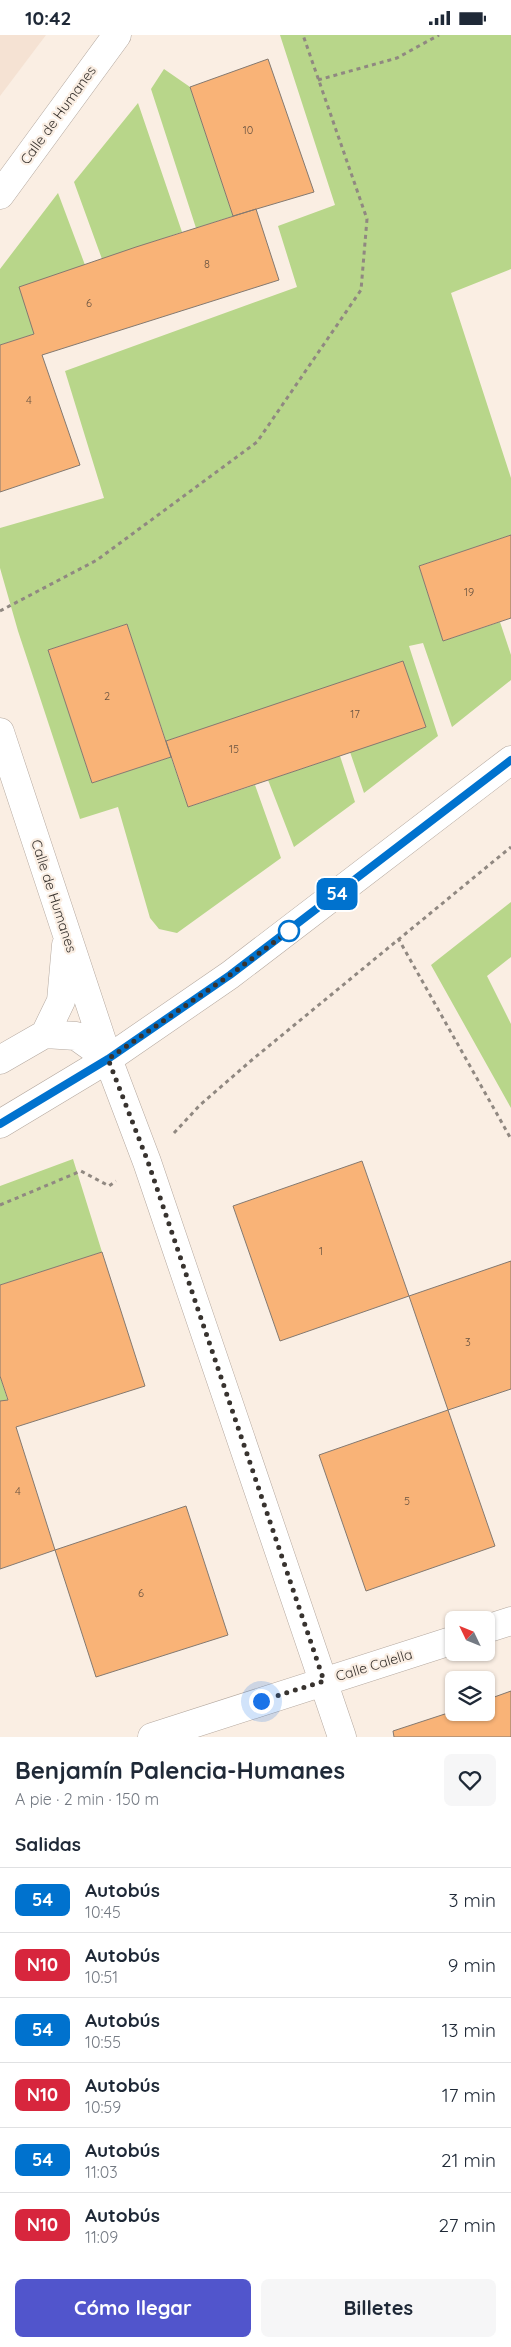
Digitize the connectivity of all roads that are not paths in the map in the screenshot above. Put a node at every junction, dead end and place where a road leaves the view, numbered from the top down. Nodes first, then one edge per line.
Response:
1 (117, 35) edge
2 (0, 195) edge
3 (0, 732) edge
4 (511, 760) edge
5 (66, 933) junction
6 (45, 1034) junction
7 (108, 1059) junction
8 (0, 1060) edge
9 (0, 1124) edge
10 (511, 1621) edge
11 (495, 1626) edge
12 (445, 1642) edge
13 (324, 1681) junction
14 (152, 1737) edge
15 (342, 1737) edge

1 - 2 street, Calle de Humanes
3 - 5 street, Calle de Humanes
4 - 7 street
5 - 6 street
5 - 7 street, Calle de Humanes
6 - 7 street
6 - 8 street
7 - 9 street
7 - 13 street, Calle de Humanes
10 - 11 street
12 - 13 street, Calle Calella
13 - 14 street, Calle Calella
13 - 15 street, Calle de Humanes

